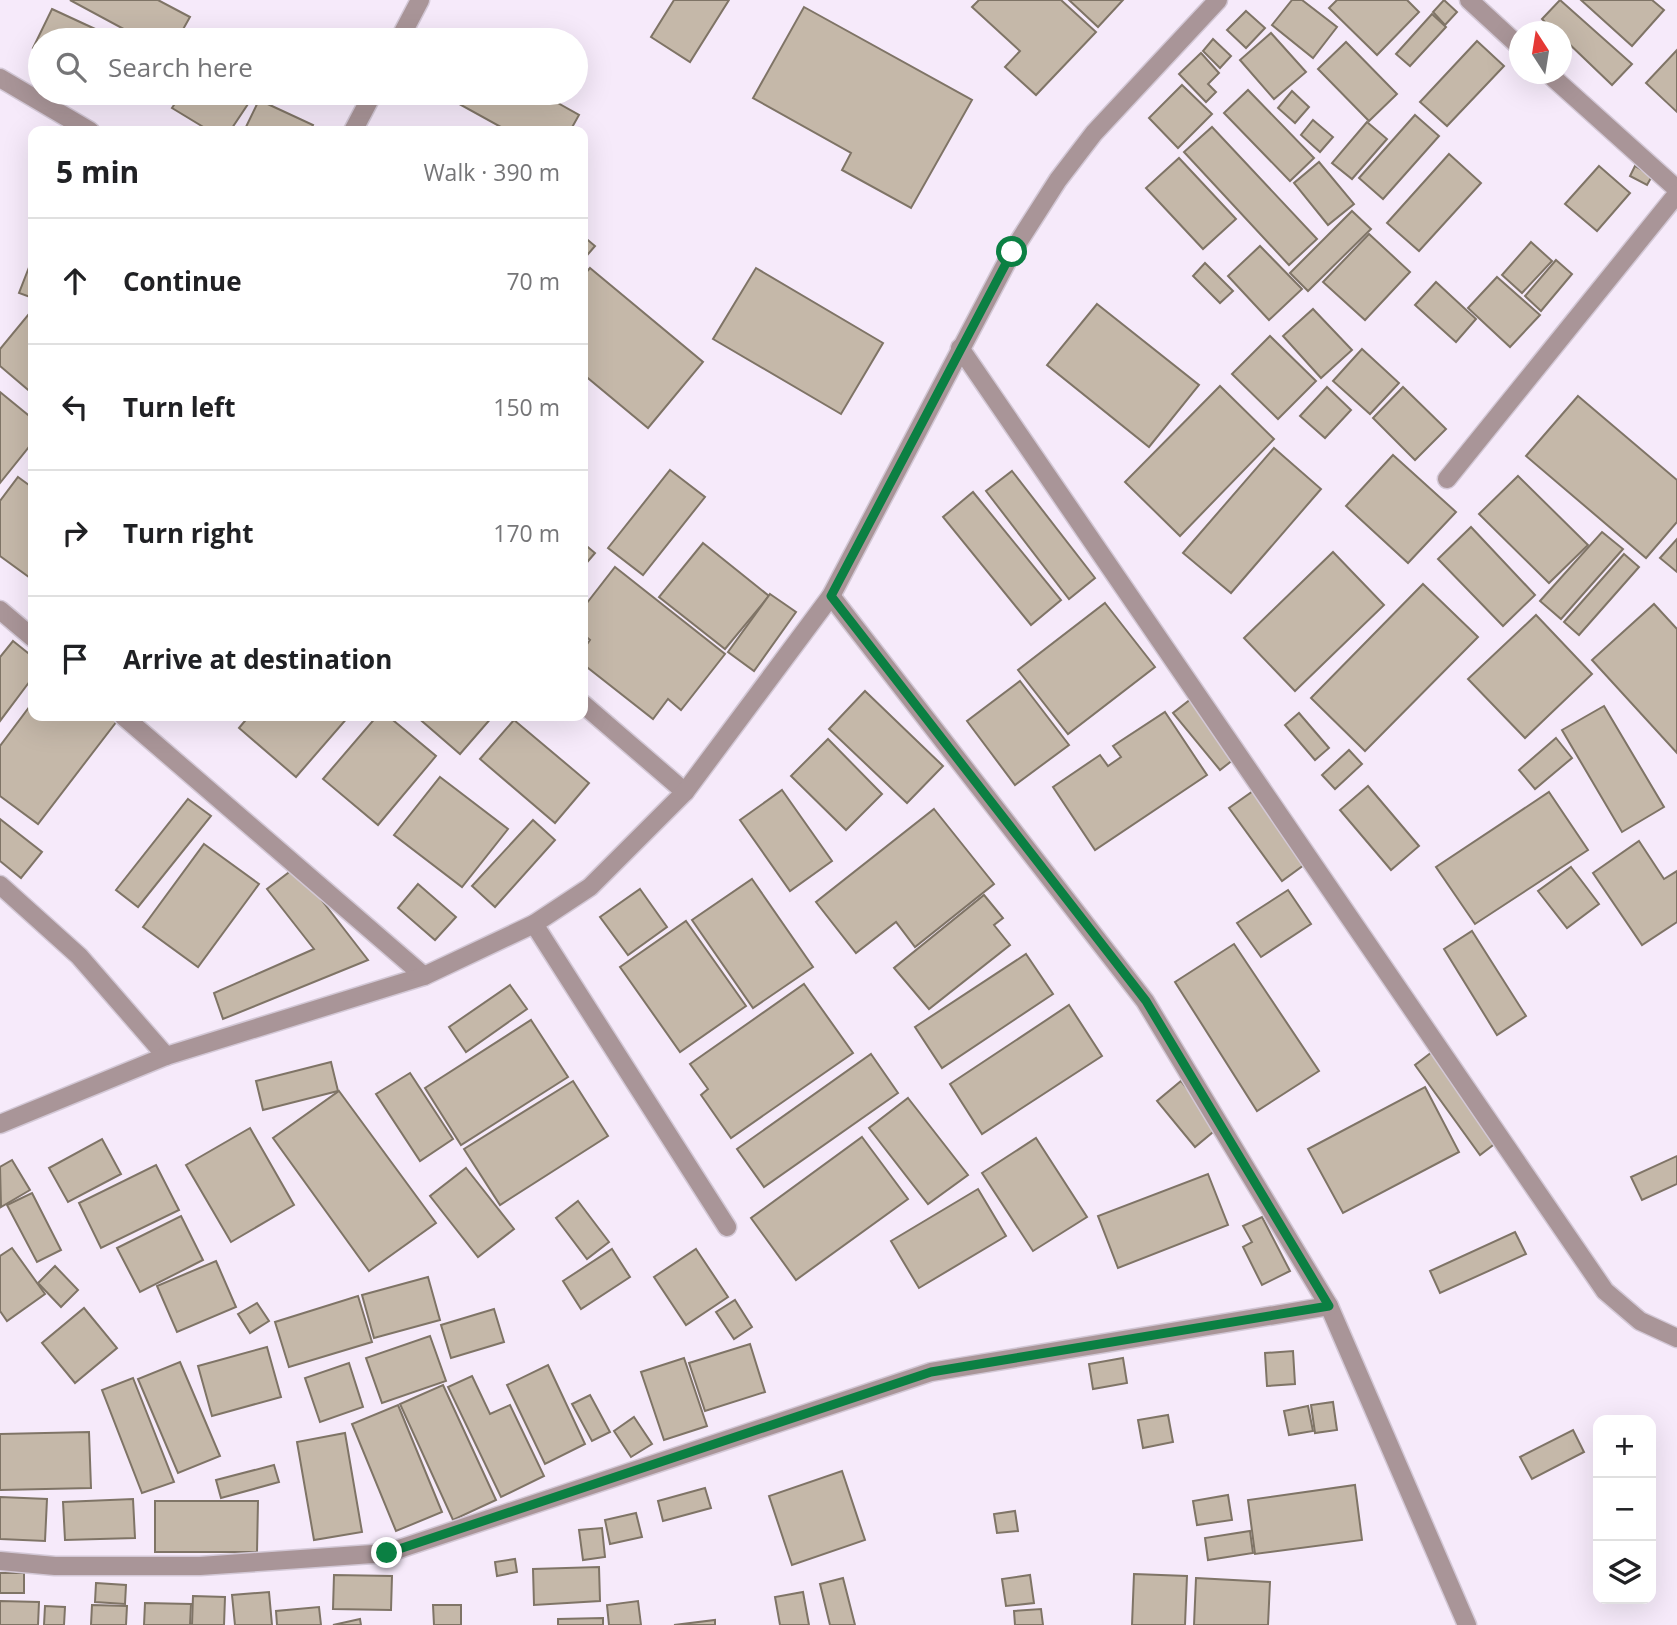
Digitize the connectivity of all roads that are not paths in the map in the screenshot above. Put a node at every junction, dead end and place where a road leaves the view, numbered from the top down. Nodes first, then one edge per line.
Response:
1 (420, 0) edge
2 (1218, 0) edge
3 (1469, 0) edge
4 (406, 28) edge
5 (1509, 37) edge
6 (0, 78) edge
7 (1560, 84) edge
8 (28, 94) edge
9 (46, 105) edge
10 (367, 105) edge
11 (82, 126) edge
12 (356, 126) edge
13 (1677, 192) edge
14 (960, 348) junction
15 (1447, 479) dead end
16 (831, 596) junction
17 (0, 610) edge
18 (28, 634) edge
19 (588, 708) edge
20 (128, 721) edge
21 (685, 792) junction
22 (0, 885) edge
23 (534, 924) junction
24 (424, 976) junction
25 (166, 1056) junction
26 (0, 1124) edge
27 (727, 1227) dead end
28 (1329, 1306) junction
29 (1677, 1338) edge
30 (0, 1561) edge
31 (1467, 1625) edge

1 - 4 street
2 - 14 street
3 - 5 street
6 - 8 street
7 - 13 street
9 - 11 street
10 - 12 street
13 - 15 street
14 - 16 street
14 - 29 street
16 - 21 street
16 - 28 street
17 - 18 street
19 - 21 street
20 - 24 street
21 - 23 street
22 - 25 street
23 - 24 street
23 - 27 street
24 - 25 street
25 - 26 street
28 - 30 street
28 - 31 street

